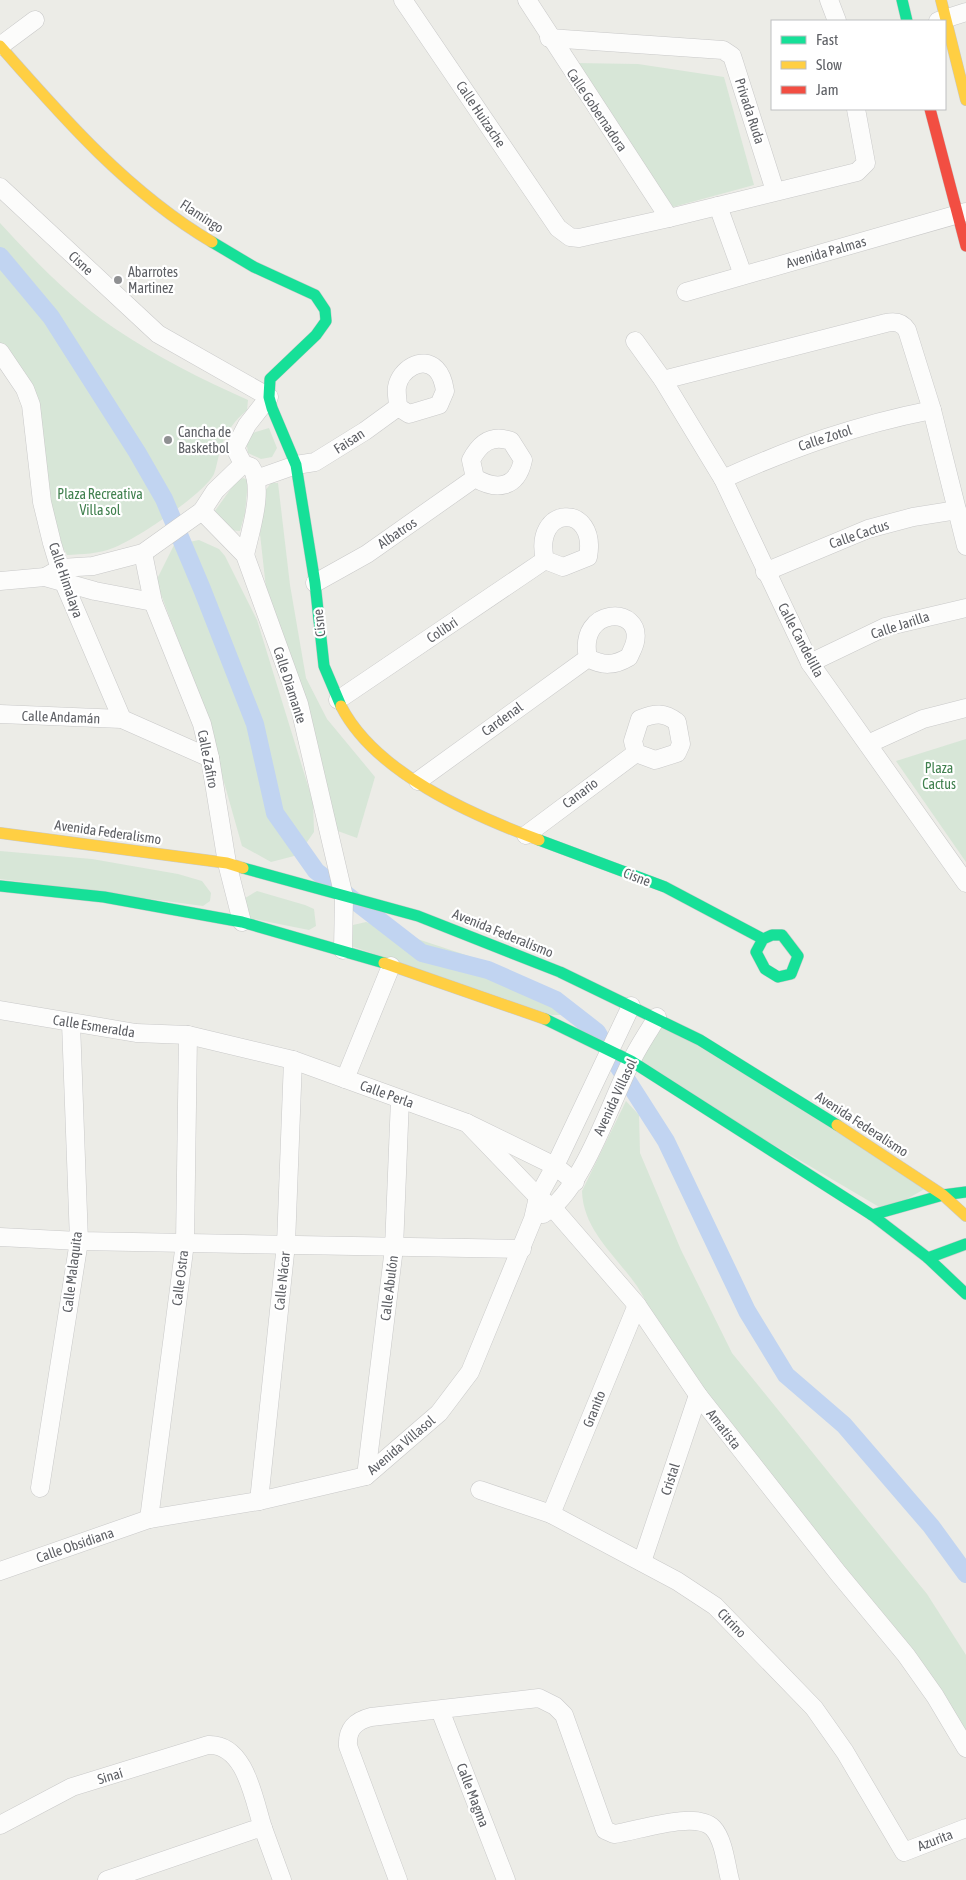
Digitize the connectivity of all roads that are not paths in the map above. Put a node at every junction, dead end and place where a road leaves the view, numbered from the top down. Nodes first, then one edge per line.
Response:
1 (403, 0) edge
2 (527, 0) edge
3 (828, 0) edge
4 (902, 0) edge
5 (941, 0) edge
6 (966, 12) edge
7 (35, 20) dead end
8 (837, 20) edge
9 (907, 20) edge
10 (942, 20) edge
11 (946, 33) edge
12 (549, 38) junction
13 (0, 46) edge
14 (966, 100) edge
15 (856, 110) edge
16 (930, 110) edge
17 (0, 187) edge
18 (775, 191) junction
19 (718, 206) junction
20 (962, 213) edge
21 (670, 218) junction
22 (966, 246) edge
23 (743, 275) junction
24 (686, 292) dead end
25 (635, 341) dead end
26 (3, 360) edge
27 (663, 380) junction
28 (269, 397) junction
29 (398, 407) dead end
30 (932, 410) junction
31 (243, 464) junction
32 (296, 465) junction
33 (475, 478) dead end
34 (256, 479) junction
35 (723, 479) junction
36 (957, 510) junction
37 (202, 511) junction
38 (966, 546) edge
39 (143, 553) junction
40 (245, 555) junction
41 (545, 560) dead end
42 (765, 572) junction
43 (62, 576) junction
44 (0, 582) edge
45 (315, 583) junction
46 (153, 602) junction
47 (966, 608) edge
48 (588, 658) dead end
49 (810, 664) junction
50 (338, 700) junction
51 (966, 708) edge
52 (0, 714) edge
53 (122, 719) junction
54 (868, 744) junction
55 (636, 753) dead end
56 (210, 758) junction
57 (418, 781) junction
58 (0, 833) edge
59 (526, 835) junction
60 (227, 863) junction
61 (966, 884) edge
62 (0, 886) edge
63 (344, 897) junction
64 (242, 922) junction
65 (763, 939) dead end
66 (343, 950) junction
67 (391, 966) junction
68 (631, 1006) junction
69 (0, 1010) edge
70 (657, 1018) junction
71 (71, 1023) junction
72 (188, 1035) junction
73 (609, 1049) junction
74 (294, 1060) junction
75 (630, 1062) junction
76 (345, 1079) junction
77 (400, 1099) junction
78 (467, 1123) junction
79 (555, 1166) junction
80 (575, 1182) junction
81 (966, 1192) edge
82 (538, 1196) junction
83 (943, 1196) junction
84 (553, 1208) junction
85 (872, 1215) junction
86 (966, 1216) edge
87 (533, 1219) junction
88 (0, 1237) edge
89 (79, 1241) junction
90 (185, 1243) junction
91 (286, 1244) junction
92 (966, 1244) edge
93 (394, 1248) junction
94 (522, 1249) junction
95 (928, 1258) junction
96 (966, 1294) edge
97 (637, 1305) junction
98 (698, 1395) junction
99 (366, 1476) junction
100 (40, 1488) dead end
101 (480, 1490) dead end
102 (259, 1502) junction
103 (551, 1514) junction
104 (149, 1519) junction
105 (642, 1562) junction
106 (0, 1571) edge
107 (440, 1710) junction
108 (966, 1748) edge
109 (0, 1824) edge
110 (263, 1828) junction
111 (966, 1828) edge
112 (904, 1852) joint
113 (107, 1880) edge
114 (282, 1880) edge
115 (398, 1880) edge
116 (506, 1880) edge
117 (730, 1880) edge

1 - 21 street, Calle Huizache
2 - 12 street, Calle Gobernadora
3 - 8 street
4 - 9 street
5 - 10 street
6 - 10 street
7 - 13 street
11 - 14 street
12 - 18 street, Privada Ruda
12 - 21 street, Calle Gobernadora
13 - 28 street, Flamingo
15 - 18 street
16 - 20 street
17 - 28 street, Cisne
18 - 19 street
19 - 21 street
19 - 23 street
20 - 22 street
20 - 23 street, Avenida Palmas
23 - 24 street, Avenida Palmas
25 - 27 street, Calle Candelilla
26 - 43 street, Calle Himalaya
27 - 30 street
27 - 35 street, Calle Candelilla
28 - 31 street
28 - 32 street, Cisne
29 - 32 street, Faisan
30 - 35 street, Calle Zotol
30 - 36 street
31 - 34 street
31 - 37 street
32 - 34 street, Faisan
32 - 45 street, Cisne
33 - 45 street, Albatros
34 - 40 street
35 - 42 street, Calle Candelilla
36 - 38 street
36 - 42 street, Calle Cactus
37 - 39 street
37 - 40 street, Calle Diamante
39 - 43 street
39 - 46 street, Calle Zafiro
40 - 63 street, Calle Diamante
41 - 50 street, Colibri
42 - 49 street, Calle Candelilla
43 - 44 street
43 - 46 street
43 - 53 street, Calle Himalaya
45 - 50 street, Cisne
46 - 56 street, Calle Zafiro
47 - 49 street, Calle Jarilla
48 - 57 street, Cardenal
49 - 54 street, Calle Candelilla
50 - 57 street, Cisne
51 - 54 street
52 - 53 street, Calle Andamán
53 - 56 street
54 - 61 street, Calle Candelilla
55 - 59 street, Canario
56 - 60 street, Calle Zafiro
57 - 59 street, Cisne
58 - 60 street, Avenida Federalismo
59 - 65 street, Cisne
60 - 63 street, Avenida Federalismo
60 - 64 street, Calle Zafiro
62 - 64 street
63 - 66 street, Calle Diamante
63 - 68 street, Avenida Federalismo
64 - 66 street
66 - 67 street
67 - 73 street
67 - 76 street
68 - 70 street, Avenida Federalismo
68 - 73 street, Avenida Villasol
69 - 71 street, Calle Esmeralda
70 - 75 street, Avenida Villasol
70 - 83 street, Avenida Federalismo
71 - 72 street, Calle Esmeralda
71 - 89 street, Calle Malaquita
72 - 74 street, Calle Perla
72 - 90 street, Calle Ostra
73 - 75 street
73 - 79 street, Avenida Villasol
74 - 76 street, Calle Perla
74 - 91 street, Calle Nácar
75 - 80 street, Avenida Villasol
75 - 85 street
76 - 77 street, Calle Perla
77 - 78 street, Calle Perla
77 - 93 street, Calle Abulón
78 - 79 street, Calle Perla
78 - 82 street, Amatista
79 - 80 street, Calle Perla
79 - 82 street, Avenida Villasol
80 - 84 street, Avenida Villasol
81 - 83 street
82 - 84 street, Amatista
82 - 87 street, Avenida Villasol
83 - 85 street
83 - 86 street, Avenida Federalismo
84 - 87 street, Avenida Villasol
84 - 97 street, Amatista
85 - 95 street
87 - 94 street, Avenida Villasol
88 - 89 street
89 - 90 street
89 - 100 street, Calle Malaquita
90 - 91 street
90 - 104 street, Calle Ostra
91 - 93 street
91 - 102 street, Calle Nácar
92 - 95 street
93 - 94 street
93 - 99 street, Calle Abulón
94 - 99 street, Avenida Villasol
95 - 96 street
97 - 98 street, Amatista
97 - 103 street, Granito
98 - 105 street, Cristal
98 - 108 street, Amatista
99 - 102 street, Avenida Villasol
101 - 103 street, Citrino
102 - 104 street, Avenida Villasol
103 - 105 street, Citrino
104 - 106 street, Calle Obsidiana
105 - 112 street, Citrino
107 - 115 street
107 - 116 street, Calle Magma
107 - 117 street
109 - 110 street, Sinaí
110 - 113 street
110 - 114 street
111 - 112 street, Azurita

